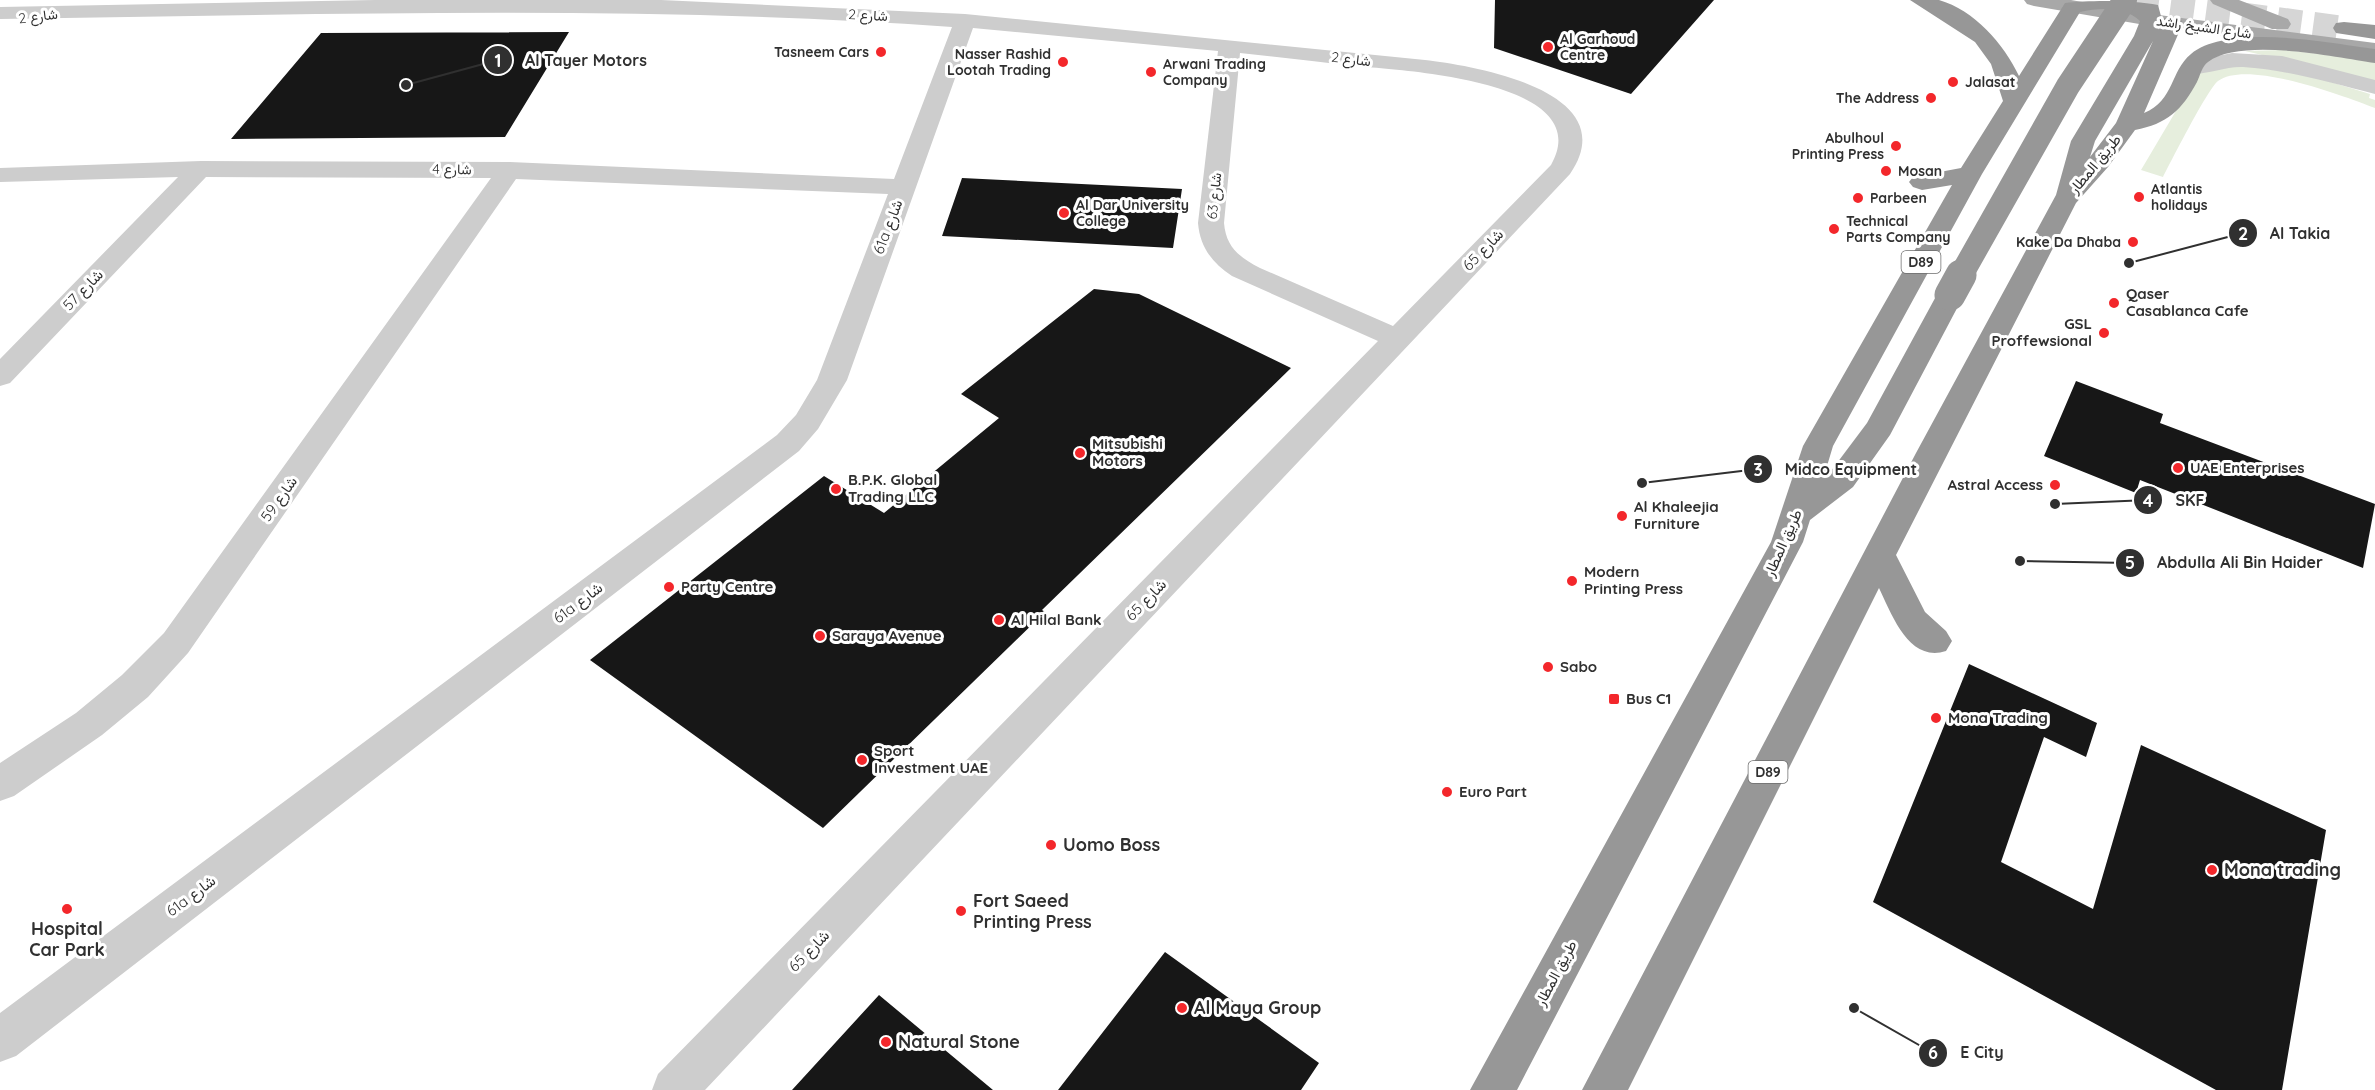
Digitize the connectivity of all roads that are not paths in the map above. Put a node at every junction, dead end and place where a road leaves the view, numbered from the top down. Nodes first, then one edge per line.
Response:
1 (1921, 0) edge
2 (2034, 0) edge
3 (2125, 0) edge
4 (2178, 0) edge
5 (2223, 1) edge
6 (2074, 3) edge
7 (75, 12) junction
8 (0, 13) edge
9 (2157, 15) edge
10 (965, 20) junction
11 (0, 21) edge
12 (2344, 28) tunnel mouth
13 (1230, 45) junction
14 (2374, 47) edge
15 (2192, 68) junction
16 (2375, 87) edge
17 (1544, 101) joint
18 (2015, 101) junction
19 (2127, 124) junction
20 (201, 168) junction
21 (256, 168) junction
22 (510, 169) junction
23 (1970, 174) junction
24 (0, 175) edge
25 (1922, 182) dead end
26 (903, 188) junction
27 (2065, 200) junction
28 (165, 205) junction
29 (1399, 339) junction
30 (0, 376) edge
31 (1797, 513) junction
32 (1879, 555) junction
33 (1934, 641) dead end
34 (0, 784) edge
35 (0, 1040) edge
36 (674, 1090) edge
37 (1493, 1090) edge
38 (1604, 1090) edge

1 - 18 highway
2 - 6 main road, شارع الشيخ راشد
3 - 31 highway, bridge
4 - 9 main road, طريق المطار / D89
5 - 14 main road
6 - 9 main road, شارع الشيخ راشد
6 - 18 highway, طريق المطار / D89
7 - 8 street, شارع 2
7 - 10 street, شارع 2
7 - 11 street, شارع 2
9 - 14 main road, شارع الشيخ راشد
9 - 19 highway, طريق المطار / D89
9 - 27 highway
10 - 13 street, شارع 2
10 - 26 street, 61a شارع
12 - 14 highway
13 - 17 street, شارع 2
13 - 29 street, شارع 63
14 - 15 highway
15 - 16 street
15 - 19 highway
17 - 29 street, شارع 65
18 - 23 highway, طريق المطار / D89
19 - 27 highway, طريق المطار / D89
20 - 21 street, شارع 4
20 - 24 street, شارع 4
20 - 28 street, شارع 57
21 - 22 street, شارع 4
21 - 28 street, شارع 57
22 - 26 street, شارع 4
22 - 34 street, شارع 59
23 - 25 highway
23 - 31 highway, طريق المطار / D89
26 - 35 street, 61a شارع
27 - 32 highway, طريق المطار / D89
28 - 30 street, شارع 57
29 - 36 street, شارع 65
31 - 37 highway, طريق المطار / D89
32 - 33 highway
32 - 38 highway, طريق المطار / D89

